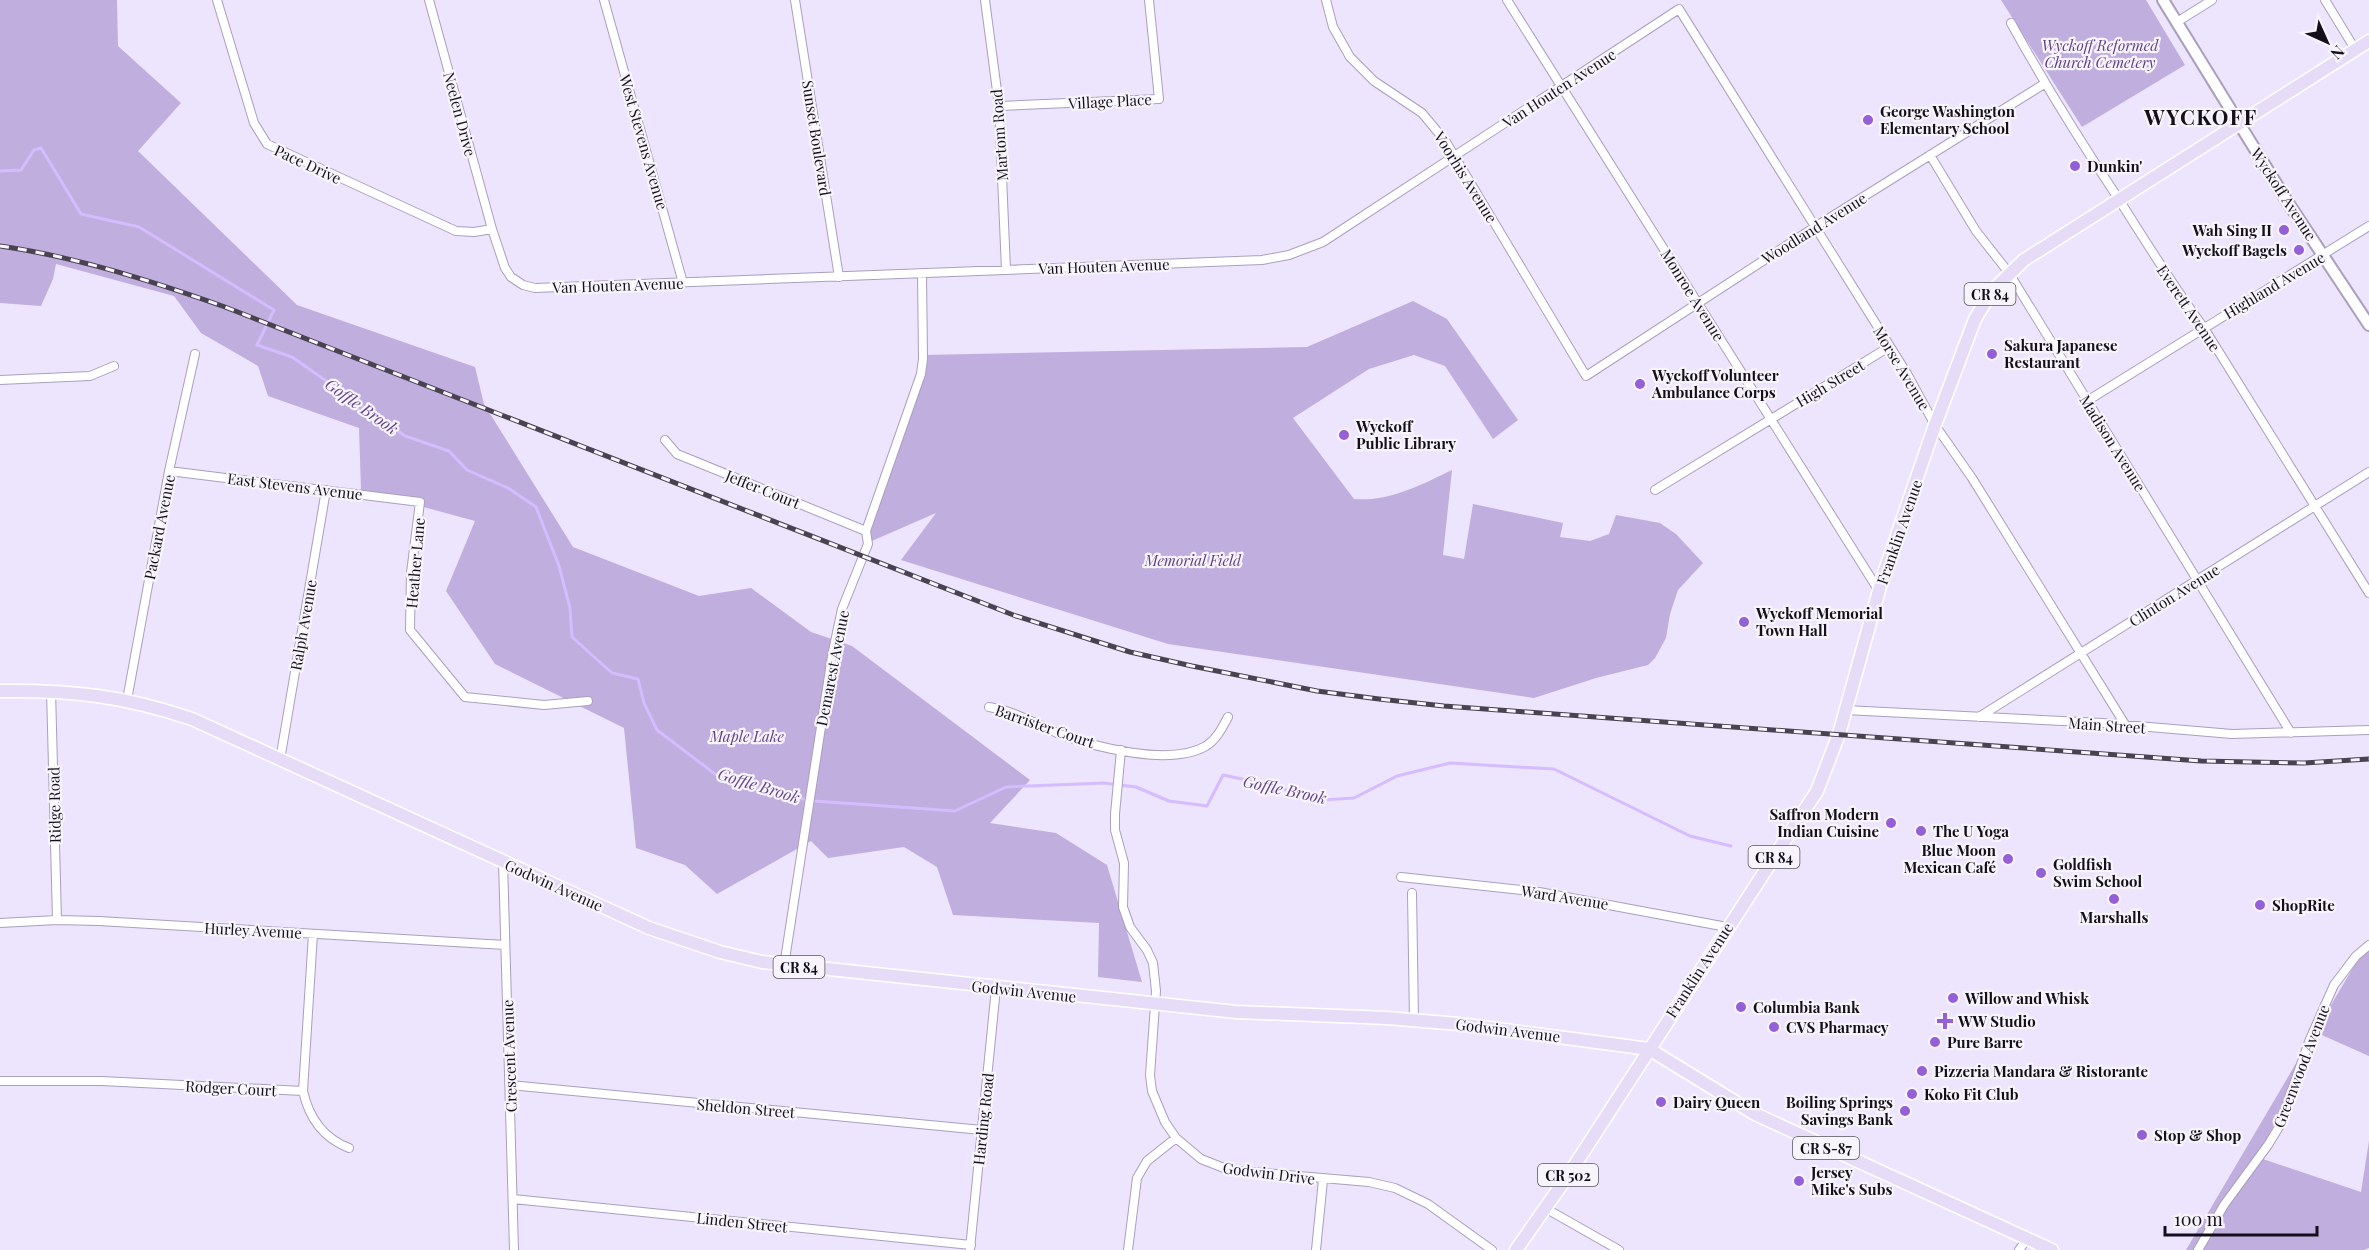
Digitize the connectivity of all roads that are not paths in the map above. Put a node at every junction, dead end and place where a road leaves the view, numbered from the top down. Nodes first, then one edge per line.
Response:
1 (217, 0) edge
2 (429, 0) edge
3 (604, 0) edge
4 (795, 0) edge
5 (985, 0) edge
6 (1149, 0) edge
7 (1326, 0) edge
8 (1507, 0) edge
9 (2163, 0) edge
10 (2212, 0) edge
11 (2325, 0) edge
12 (1679, 9) joint
13 (2178, 22) junction
14 (2011, 23) dead end
15 (2369, 41) edge
16 (2355, 50) junction
17 (2044, 84) junction
18 (1561, 87) junction
19 (999, 106) junction
20 (2238, 122) junction
21 (1930, 155) junction
22 (1454, 156) junction
23 (2118, 200) junction
24 (2369, 226) edge
25 (1815, 227) junction
26 (492, 229) junction
27 (2323, 255) junction
28 (1006, 270) junction
29 (2010, 273) junction
30 (922, 274) junction
31 (839, 277) junction
32 (683, 283) junction
33 (1698, 303) junction
34 (2369, 325) edge
35 (2204, 328) junction
36 (1889, 346) junction
37 (195, 354) dead end
38 (114, 366) dead end
39 (1586, 376) joint
40 (0, 380) edge
41 (2087, 401) junction
42 (1770, 419) junction
43 (1935, 425) junction
44 (665, 440) dead end
45 (169, 471) junction
46 (2369, 472) edge
47 (326, 490) junction
48 (1655, 490) dead end
49 (420, 502) joint
50 (2314, 507) junction
51 (866, 531) junction
52 (2198, 580) junction
53 (1879, 591) junction
54 (2369, 593) edge
55 (2081, 653) junction
56 (51, 690) junction
57 (0, 691) edge
58 (127, 700) junction
59 (588, 701) dead end
60 (989, 707) dead end
61 (1845, 710) junction
62 (1228, 717) dead end
63 (1979, 717) junction
64 (2126, 726) junction
65 (2369, 730) edge
66 (2291, 733) junction
67 (1121, 750) junction
68 (280, 760) junction
69 (503, 862) junction
70 (1401, 877) dead end
71 (1412, 893) dead end
72 (57, 920) junction
73 (0, 923) edge
74 (1727, 927) junction
75 (314, 934) junction
76 (505, 945) junction
77 (2369, 945) edge
78 (784, 966) junction
79 (996, 988) junction
80 (1153, 1004) junction
81 (1414, 1020) junction
82 (1649, 1048) junction
83 (0, 1081) edge
84 (510, 1085) junction
85 (303, 1091) junction
86 (982, 1130) junction
87 (1176, 1138) junction
88 (349, 1148) dead end
89 (1323, 1180) junction
90 (513, 1199) junction
91 (1545, 1208) junction
92 (2026, 1239) junction
93 (971, 1248) edge
94 (514, 1250) edge
95 (1128, 1250) edge
96 (1316, 1250) edge
97 (1492, 1250) edge
98 (1516, 1250) edge
99 (1619, 1250) edge
100 (2019, 1250) edge
101 (2052, 1250) edge
102 (2198, 1250) edge

1 - 26 street, Pace Drive
2 - 26 street, Neelen Drive
3 - 32 street, West Stevens Avenue
4 - 31 street, Sunset Boulevard
5 - 19 street, Martom Road
6 - 19 street, Village Place
7 - 22 street, Voorhis Avenue
8 - 18 street, Monroe Avenue
9 - 13 main road, Wyckoff Avenue
10 - 13 street
11 - 16 street
12 - 18 street, Van Houten Avenue
12 - 25 street, Morse Avenue
13 - 20 main road, Wyckoff Avenue
14 - 17 street, Everett Avenue
15 - 16 main road, Franklin Avenue / CR 84
16 - 20 main road, Franklin Avenue / CR 84
17 - 21 street, Woodland Avenue
17 - 23 street, Everett Avenue
18 - 22 street, Van Houten Avenue
18 - 33 street, Monroe Avenue
19 - 28 street, Martom Road
20 - 23 main road, Franklin Avenue / CR 84
20 - 27 main road, Wyckoff Avenue
21 - 25 street, Woodland Avenue
21 - 29 street, Madison Avenue
22 - 28 street, Van Houten Avenue
22 - 39 street, Voorhis Avenue
23 - 29 main road, Franklin Avenue / CR 84
23 - 35 street, Everett Avenue
24 - 27 street, Highland Avenue
25 - 33 street, Woodland Avenue
25 - 36 street, Morse Avenue
26 - 32 street, Van Houten Avenue
27 - 34 main road, Wyckoff Avenue
27 - 35 street, Highland Avenue
28 - 30 street, Van Houten Avenue
29 - 41 street, Madison Avenue
29 - 43 main road, Franklin Avenue / CR 84
30 - 31 street, Van Houten Avenue
30 - 51 street, Demarest Avenue
31 - 32 street, Van Houten Avenue
33 - 39 street, Woodland Avenue
33 - 42 street, Monroe Avenue
35 - 41 street, Highland Avenue
35 - 50 street, Everett Avenue
36 - 42 street, High Street
36 - 43 street, Morse Avenue
37 - 45 street, Packard Avenue
38 - 40 street
41 - 52 street, Madison Avenue
42 - 48 street, High Street
42 - 53 street, Monroe Avenue
43 - 53 main road, Franklin Avenue / CR 84
43 - 55 street, Morse Avenue
44 - 51 street, Jeffer Court
45 - 47 street, East Stevens Avenue
45 - 58 street, Packard Avenue
46 - 50 street, Clinton Avenue
47 - 49 street, East Stevens Avenue
47 - 68 street, Ralph Avenue
49 - 59 street, Heather Lane
50 - 52 street, Clinton Avenue
50 - 54 street, Everett Avenue
51 - 78 street, Demarest Avenue
52 - 55 street, Clinton Avenue
52 - 66 street, Madison Avenue
53 - 61 main road, Franklin Avenue / CR 84
55 - 63 street, Clinton Avenue
55 - 64 street, Morse Avenue
56 - 57 main road, Godwin Avenue / CR 84
56 - 58 main road, Godwin Avenue / CR 84
56 - 72 street, Ridge Road
58 - 68 main road, Godwin Avenue / CR 84
60 - 67 street, Barrister Court
61 - 63 street, Main Street
61 - 74 main road, Franklin Avenue / CR 84
62 - 67 street, Barrister Court
63 - 64 street, Main Street
64 - 66 street, Main Street
65 - 66 street, Main Street
67 - 80 street, Godwin Drive
68 - 69 main road, Godwin Avenue / CR 84
69 - 76 street, Crescent Avenue
69 - 78 main road, Godwin Avenue / CR 84
70 - 74 street, Ward Avenue
71 - 81 street
72 - 73 street, Hurley Avenue
72 - 75 street, Hurley Avenue
74 - 82 main road, Franklin Avenue / CR 84
75 - 76 street, Hurley Avenue
75 - 85 street
76 - 84 street, Crescent Avenue
77 - 102 street, Greenwood Avenue
78 - 79 main road, Godwin Avenue / CR 84
79 - 80 main road, Godwin Avenue / CR 84
79 - 86 street, Harding Road
80 - 81 main road, Godwin Avenue / CR 84
80 - 87 street, Godwin Drive
81 - 82 main road, Godwin Avenue / CR 84
82 - 91 main road, Franklin Avenue / CR 502
82 - 92 main road, Godwin Avenue / CR S-87
83 - 85 street, Rodger Court
84 - 86 street, Sheldon Street
84 - 90 street, Crescent Avenue
85 - 88 street
86 - 93 street, Harding Road
87 - 89 street, Godwin Drive
87 - 95 street
89 - 96 street
89 - 97 street, Godwin Drive
90 - 93 street, Linden Street
90 - 94 street, Crescent Avenue
91 - 98 main road, Franklin Avenue / CR 502
91 - 99 street
92 - 100 street
92 - 101 main road, Godwin Avenue / CR S-87

